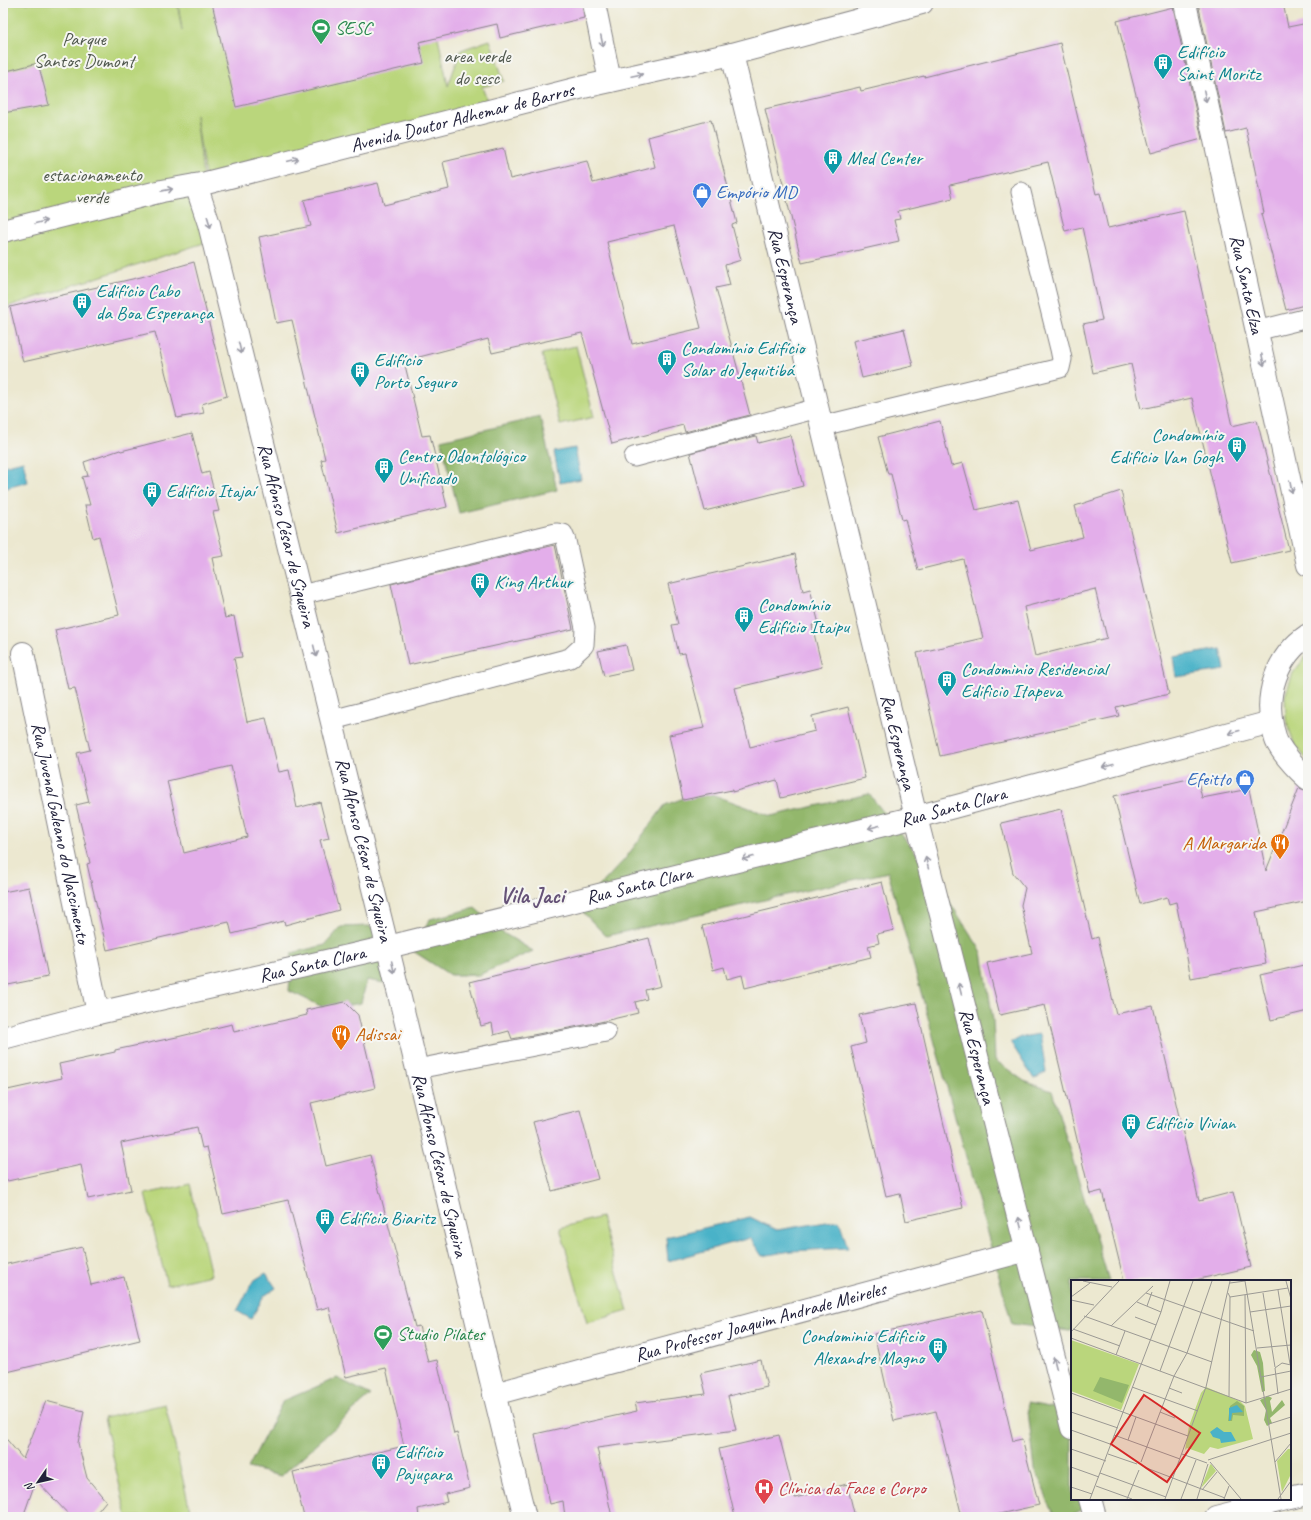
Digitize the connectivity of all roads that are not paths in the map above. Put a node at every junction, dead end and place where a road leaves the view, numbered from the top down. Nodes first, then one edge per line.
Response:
1 (594, 3) edge
2 (922, 3) edge
3 (1185, 3) edge
4 (732, 54) junction
5 (610, 81) junction
6 (196, 185) junction
7 (1021, 192) dead end
8 (3, 231) edge
9 (1308, 318) edge
10 (1256, 331) junction
11 (820, 417) junction
12 (634, 457) dead end
13 (1308, 565) edge
14 (301, 595) junction
15 (1308, 636) edge
16 (23, 653) dead end
17 (332, 720) junction
18 (1271, 722) junction
19 (1308, 779) edge
20 (916, 817) junction
21 (388, 947) junction
22 (98, 1014) junction
23 (606, 1032) dead end
24 (3, 1038) edge
25 (417, 1068) junction
26 (1026, 1250) junction
27 (1067, 1387) edge
28 (494, 1394) junction
29 (1071, 1420) edge
30 (1308, 1494) edge
31 (1291, 1498) edge
32 (1090, 1500) edge
33 (1282, 1500) edge
34 (525, 1517) edge
35 (1095, 1517) edge
36 (1216, 1517) edge

1 -> 5 street
2 - 4 street, Avenida Doutor Adhemar de Barros
3 -> 10 street, Rua Santa Elza
5 -> 4 street, Avenida Doutor Adhemar de Barros
4 - 11 street, Rua Esperança
6 -> 5 street, Avenida Doutor Adhemar de Barros
8 -> 6 street, Avenida Doutor Adhemar de Barros
6 -> 14 street, Rua Afonso César de Siqueira
7 - 11 lane
9 - 10 lane
10 -> 13 street, Rua Santa Elza
11 - 12 lane
11 - 20 street, Rua Esperança
14 -> 17 street, Rua Afonso César de Siqueira
14 - 17 lane
15 - 18 street
16 - 22 street, Rua Juvenal Galeano do Nascimento
17 - 21 street, Rua Afonso César de Siqueira
18 - 19 street
18 -> 20 street, Rua Santa Clara
20 -> 21 street, Rua Santa Clara
26 -> 20 street, Rua Esperança
21 - 22 street, Rua Santa Clara
21 -> 25 street, Rua Afonso César de Siqueira
22 - 24 street, Rua Santa Clara
23 - 25 lane
25 - 28 street, Rua Afonso César de Siqueira
27 -> 26 street, Rua Esperança
26 - 28 street, Rua Professor Joaquim Andrade Meireles
27 - 29 street, Rua Esperança
28 - 34 street, Rua Afonso César de Siqueira
30 - 31 street
32 - 35 street
33 - 36 street

